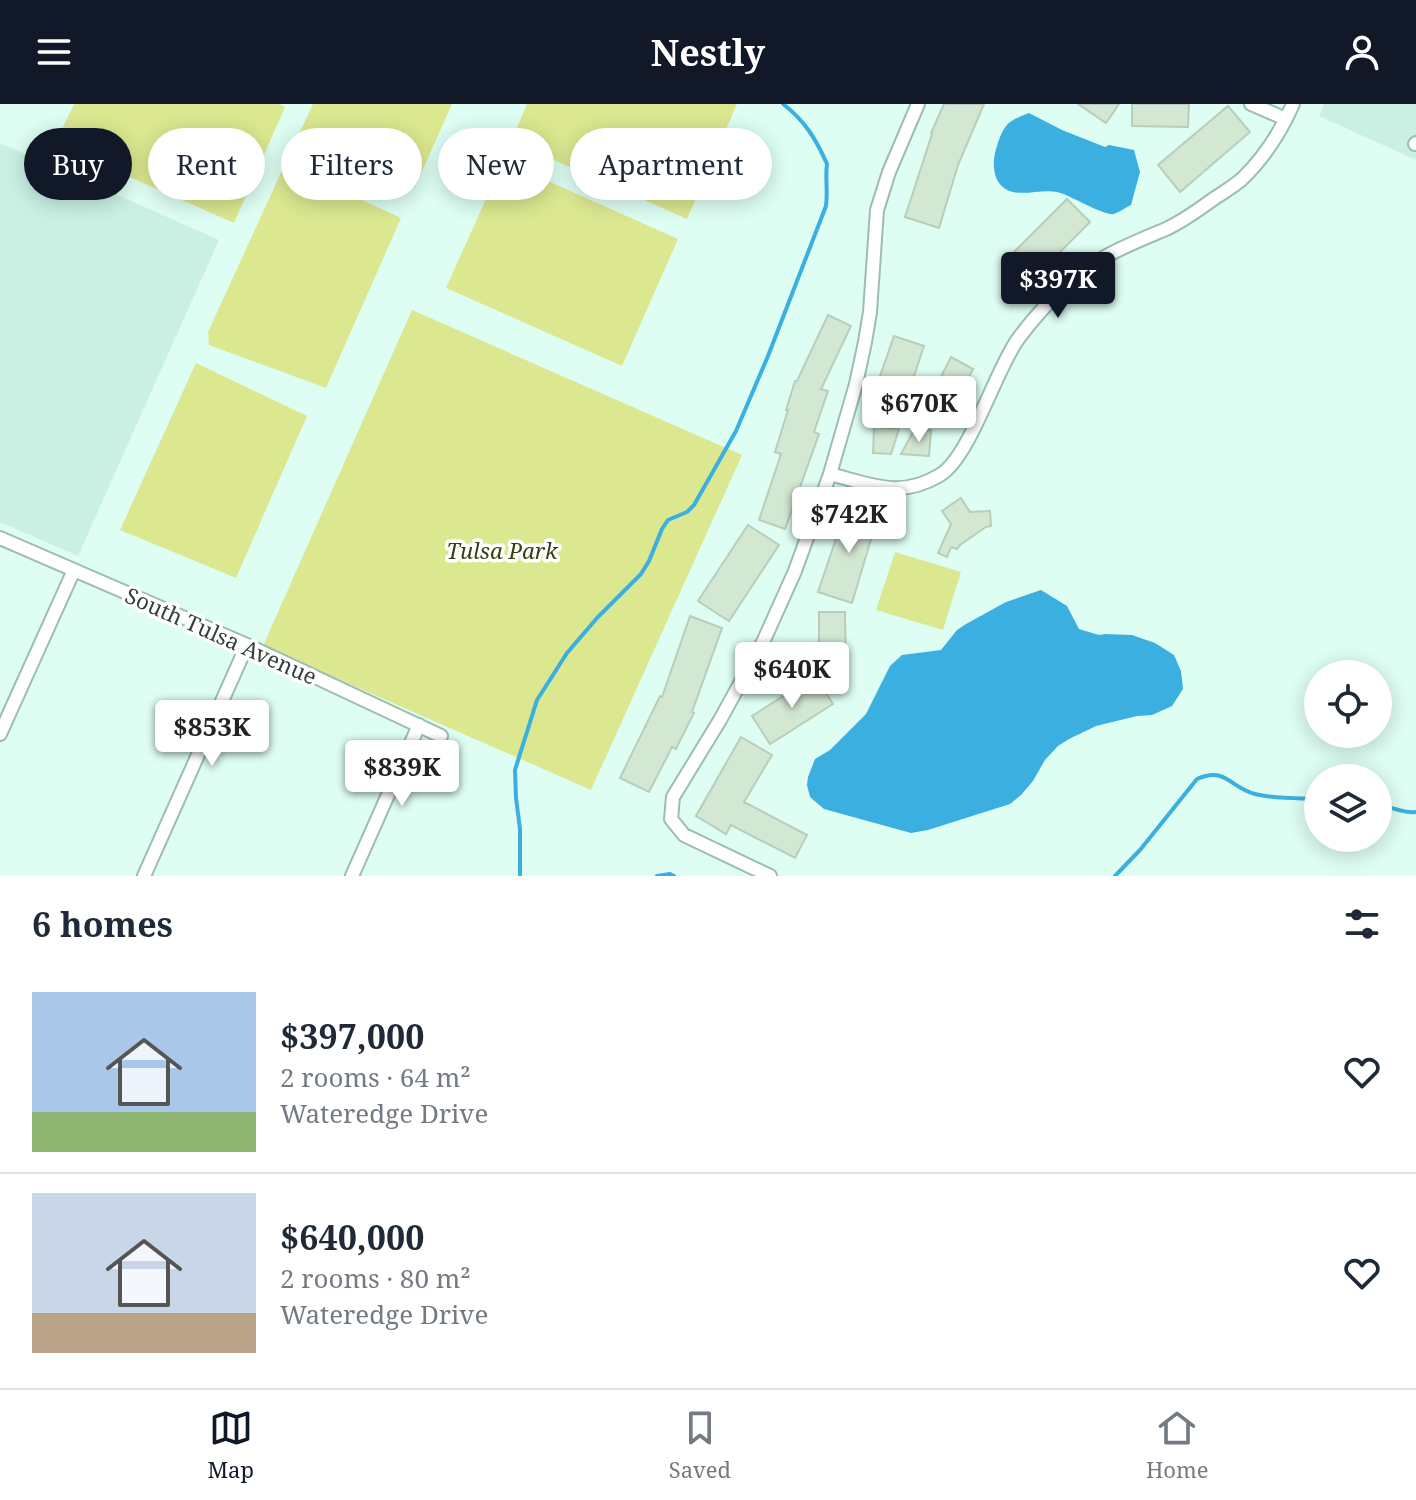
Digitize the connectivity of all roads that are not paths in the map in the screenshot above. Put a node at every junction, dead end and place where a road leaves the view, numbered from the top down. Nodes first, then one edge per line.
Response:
1 (918, 104) edge
2 (1251, 104) edge
3 (1293, 104) edge
4 (1286, 119) junction
5 (830, 474) junction
6 (0, 538) edge
7 (74, 570) junction
8 (247, 645) junction
9 (419, 725) junction
10 (0, 734) edge
11 (441, 736) dead end
12 (144, 876) edge
13 (352, 876) edge
14 (770, 876) edge

1 - 5 street
2 - 4 street
3 - 4 street
4 - 5 street
5 - 14 street
6 - 7 street, South Tulsa Avenue
7 - 8 street, South Tulsa Avenue
7 - 10 street
8 - 9 street, South Tulsa Avenue
8 - 12 street
9 - 11 street, South Tulsa Avenue
9 - 13 street

